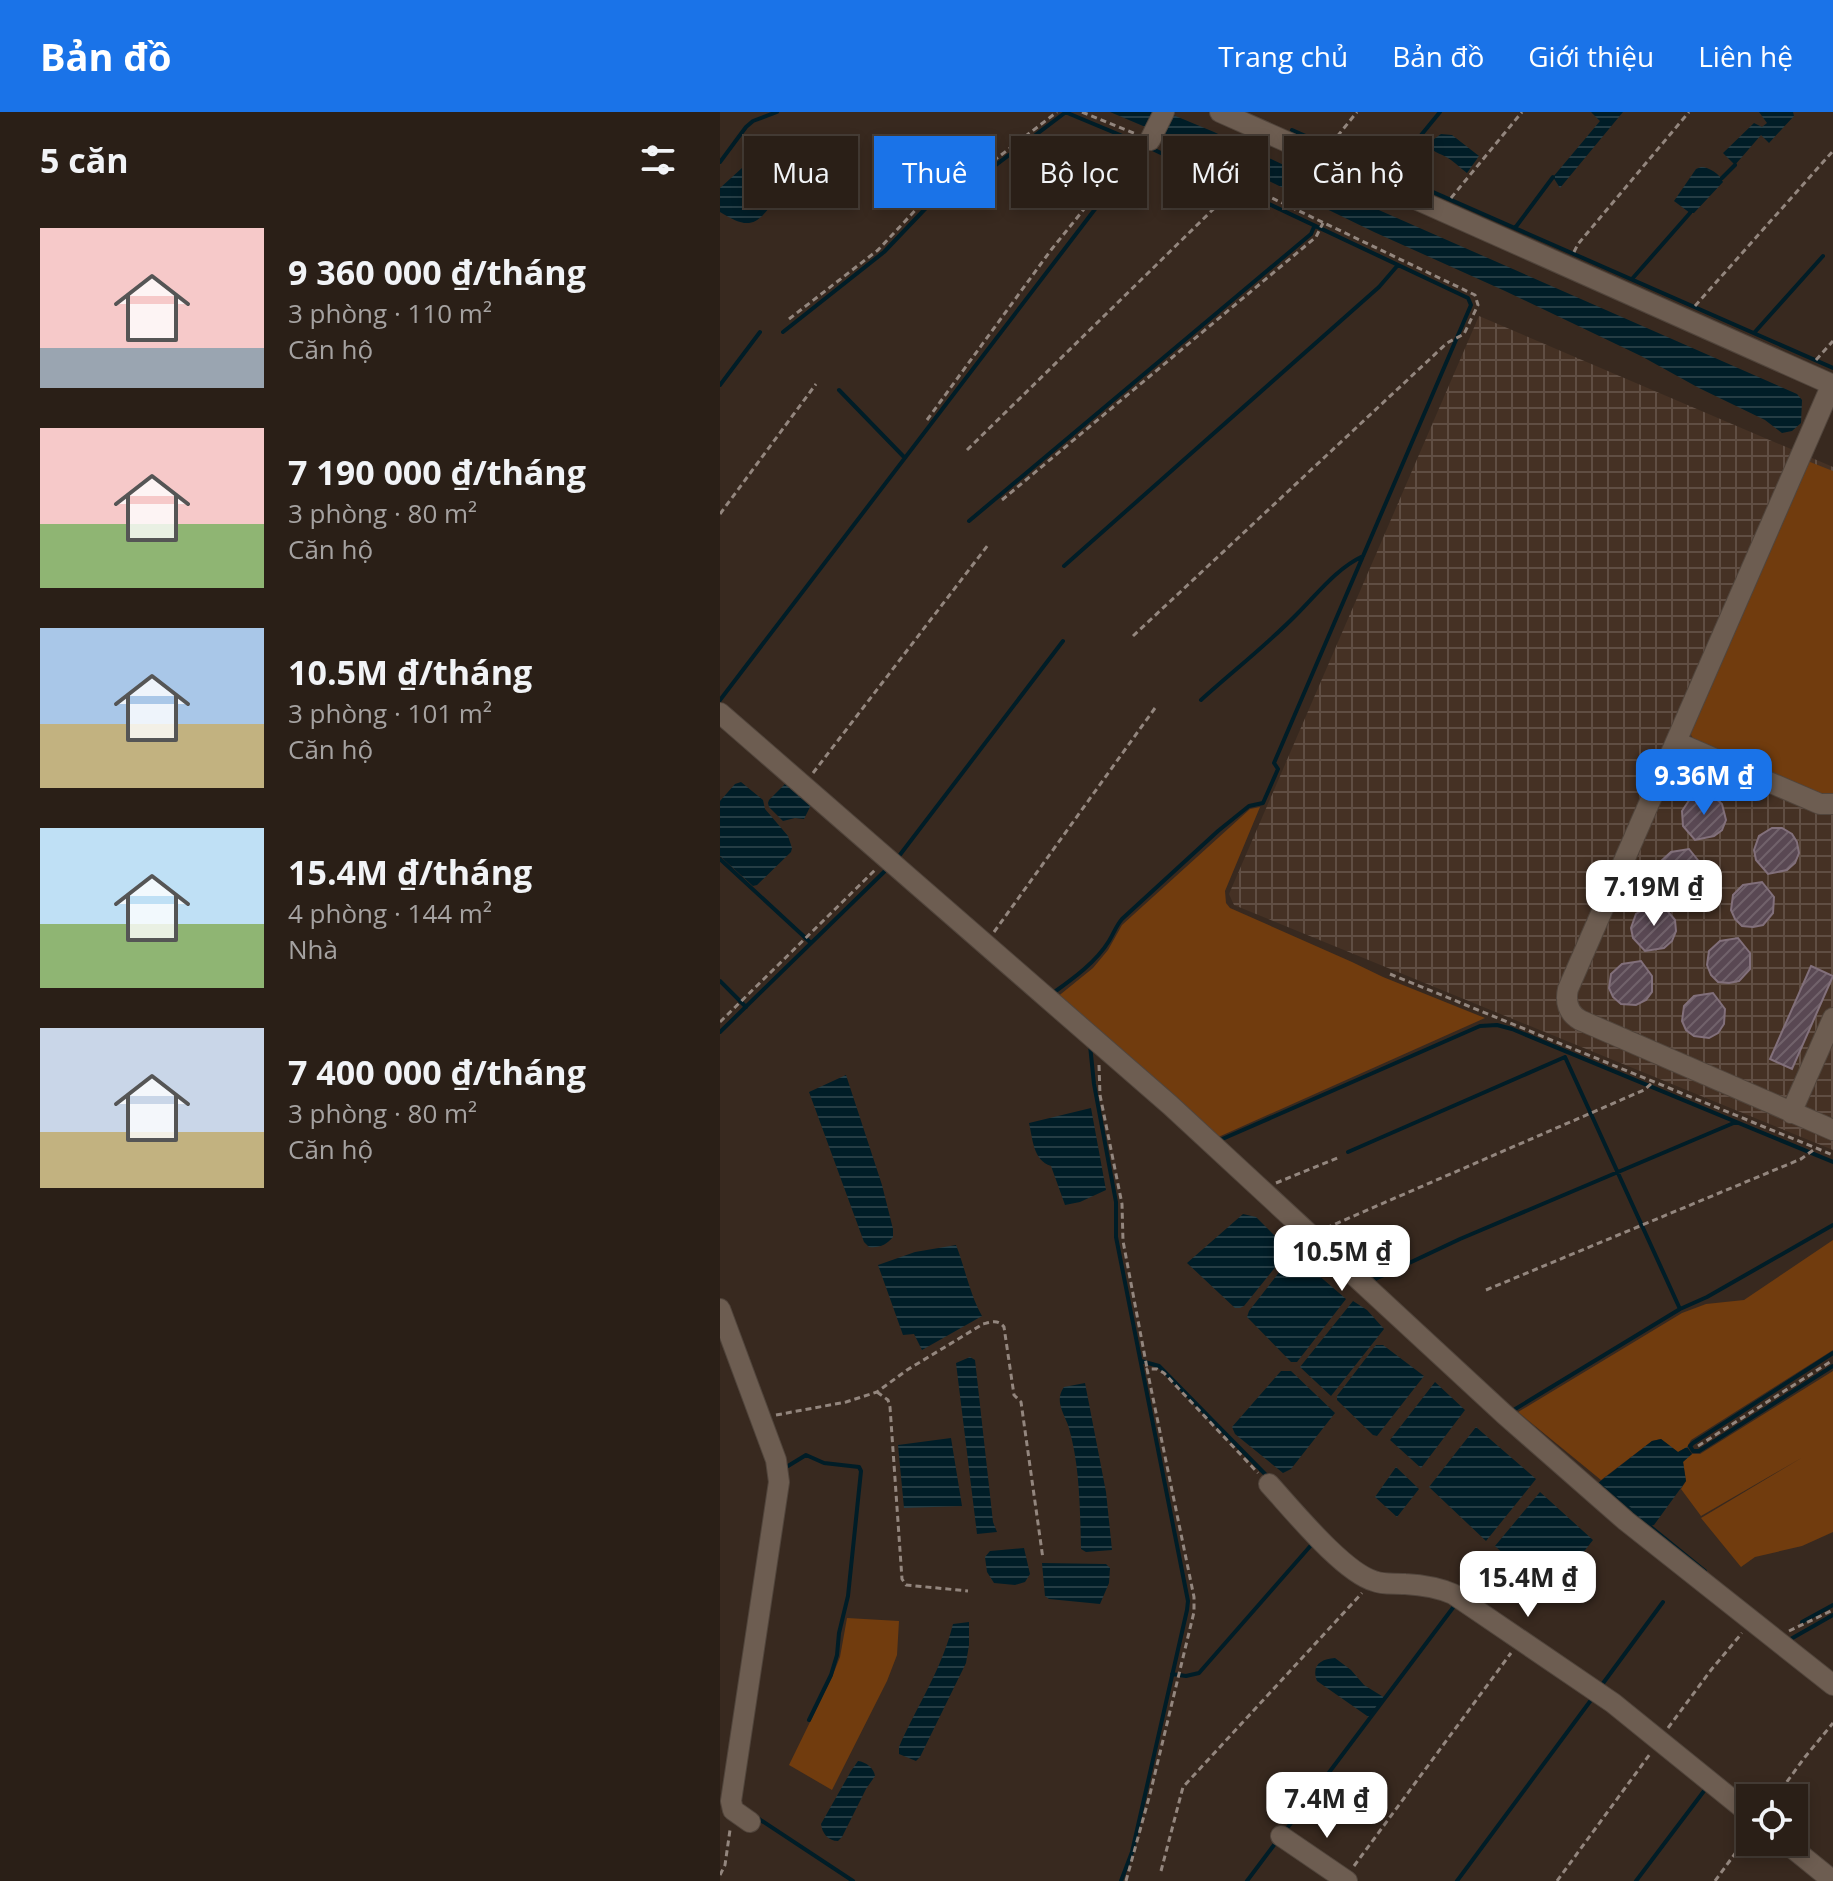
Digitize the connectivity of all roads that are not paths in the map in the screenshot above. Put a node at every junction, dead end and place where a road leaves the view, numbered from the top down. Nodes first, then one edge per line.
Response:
1 (1164, 112) edge
2 (1220, 112) edge
3 (1147, 137) edge
4 (1832, 384) edge
5 (720, 713) edge
6 (1676, 742) junction
7 (1833, 804) edge
8 (1833, 1018) edge
9 (1791, 1113) junction
10 (1833, 1130) edge
11 (720, 1309) edge
12 (1269, 1484) road end
13 (1833, 1685) edge
14 (1736, 1803) edge
15 (742, 1816) road end
16 (1281, 1836) dead end
17 (1802, 1856) edge
18 (1346, 1880) edge
19 (1833, 1881) edge

1 - 3 street
2 - 4 street
4 - 6 street
5 - 13 street
6 - 7 street
6 - 9 street
8 - 9 street
9 - 10 street
11 - 15 street
12 - 14 street
16 - 18 street
17 - 19 street

